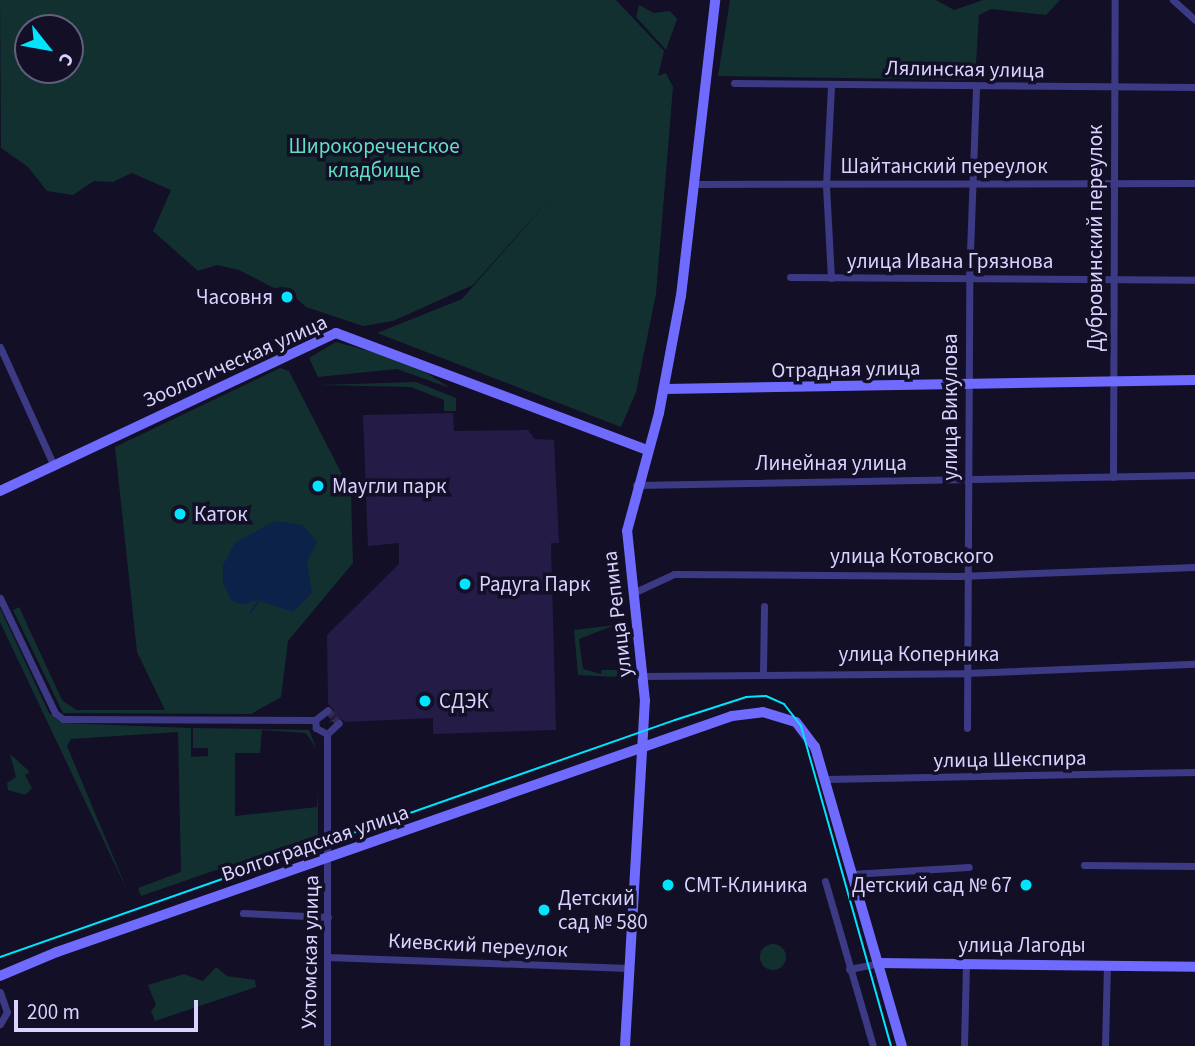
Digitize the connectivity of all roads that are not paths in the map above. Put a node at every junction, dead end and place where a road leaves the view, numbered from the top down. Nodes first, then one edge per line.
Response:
1 (715, 0) edge
2 (1115, 0) edge
3 (1173, 0) edge
4 (1195, 20) edge
5 (734, 83) dead end
6 (831, 85) junction
7 (976, 87) junction
8 (1113, 87) junction
9 (1195, 87) edge
10 (972, 181) junction
11 (1195, 183) edge
12 (694, 184) junction
13 (1113, 184) junction
14 (826, 185) junction
15 (790, 277) dead end
16 (831, 278) junction
17 (969, 279) junction
18 (1112, 279) junction
19 (1195, 280) edge
20 (0, 347) edge
21 (1195, 380) edge
22 (1114, 381) junction
23 (968, 384) junction
24 (665, 389) junction
25 (647, 450) junction
26 (54, 466) junction
27 (1195, 475) edge
28 (1113, 477) junction
29 (969, 481) junction
30 (635, 485) junction
31 (0, 491) edge
32 (1195, 567) edge
33 (969, 576) junction
34 (633, 593) junction
35 (0, 598) edge
36 (764, 606) dead end
37 (1195, 664) edge
38 (762, 672) junction
39 (966, 673) junction
40 (644, 676) junction
41 (328, 709) dead end
42 (315, 720) junction
43 (340, 723) dead end
44 (967, 728) dead end
45 (327, 734) junction
46 (644, 749) junction
47 (1195, 772) edge
48 (826, 779) junction
49 (329, 859) junction
50 (1084, 865) dead end
51 (1195, 866) edge
52 (969, 867) dead end
53 (851, 874) junction
54 (825, 881) dead end
55 (243, 913) dead end
56 (328, 917) junction
57 (327, 957) junction
58 (878, 963) junction
59 (966, 964) junction
60 (1107, 964) junction
61 (1195, 967) edge
62 (628, 968) junction
63 (849, 969) junction
64 (0, 976) edge
65 (0, 992) edge
66 (0, 1024) edge
67 (327, 1046) edge
68 (625, 1046) edge
69 (873, 1046) edge
70 (902, 1046) edge
71 (964, 1046) edge
72 (1105, 1046) edge

1 - 12 street, улица Репина
2 - 8 street, Дубровинский переулок
3 - 4 street
5 - 6 street, Лялинская улица
6 - 7 street, Лялинская улица
6 - 14 street
7 - 8 street, Лялинская улица
7 - 10 street, улица Викулова
8 - 9 street, Лялинская улица
8 - 13 street, Дубровинский переулок
10 - 13 street, Шайтанский переулок
10 - 14 street, Шайтанский переулок
10 - 17 street, улица Викулова
11 - 13 street, Шайтанский переулок
12 - 14 street, Шайтанский переулок
12 - 24 street, улица Репина
13 - 18 street, Дубровинский переулок
14 - 16 street
15 - 16 street, улица Ивана Грязнова
16 - 17 street, улица Ивана Грязнова
17 - 18 street, улица Ивана Грязнова
17 - 23 street, улица Викулова
18 - 19 street, улица Ивана Грязнова
18 - 22 street, Дубровинский переулок
20 - 26 street
21 - 22 street, Отрадная улица
22 - 23 street, Отрадная улица
22 - 28 street, Дубровинский переулок
23 - 24 street, Отрадная улица
23 - 29 street, улица Викулова
24 - 25 street, улица Репина
25 - 26 street, Зоологическая улица
25 - 30 street, улица Репина
26 - 31 street, Зоологическая улица
27 - 28 street, Линейная улица
28 - 29 street, Линейная улица
29 - 30 street, Линейная улица
29 - 33 street, улица Викулова
30 - 34 street, улица Репина
32 - 33 street, улица Котовского
33 - 34 street, улица Котовского
33 - 39 street, улица Викулова
34 - 40 street, улица Репина
35 - 42 street
36 - 38 street
37 - 39 street, улица Коперника
38 - 39 street, улица Коперника
38 - 40 street, улица Коперника
39 - 44 street, улица Викулова
40 - 46 street, улица Репина
41 - 42 street
42 - 45 street
43 - 45 street
45 - 49 street, Ухтомская улица
46 - 48 street
46 - 49 street, Волгоградская улица
46 - 62 street, улица Репина
47 - 48 street, улица Шекспира
48 - 53 street
49 - 56 street, Ухтомская улица
49 - 64 street, Волгоградская улица
50 - 51 street
52 - 53 street
53 - 58 street
54 - 63 street
55 - 56 street
56 - 57 street, Ухтомская улица
57 - 62 street, Киевский переулок
57 - 67 street, Ухтомская улица
58 - 59 street, улица Лагоды
58 - 63 street, улица Лагоды
58 - 70 street
59 - 60 street, улица Лагоды
59 - 71 street
60 - 61 street, улица Лагоды
60 - 72 street
62 - 68 street, улица Репина
63 - 69 street
65 - 66 street

